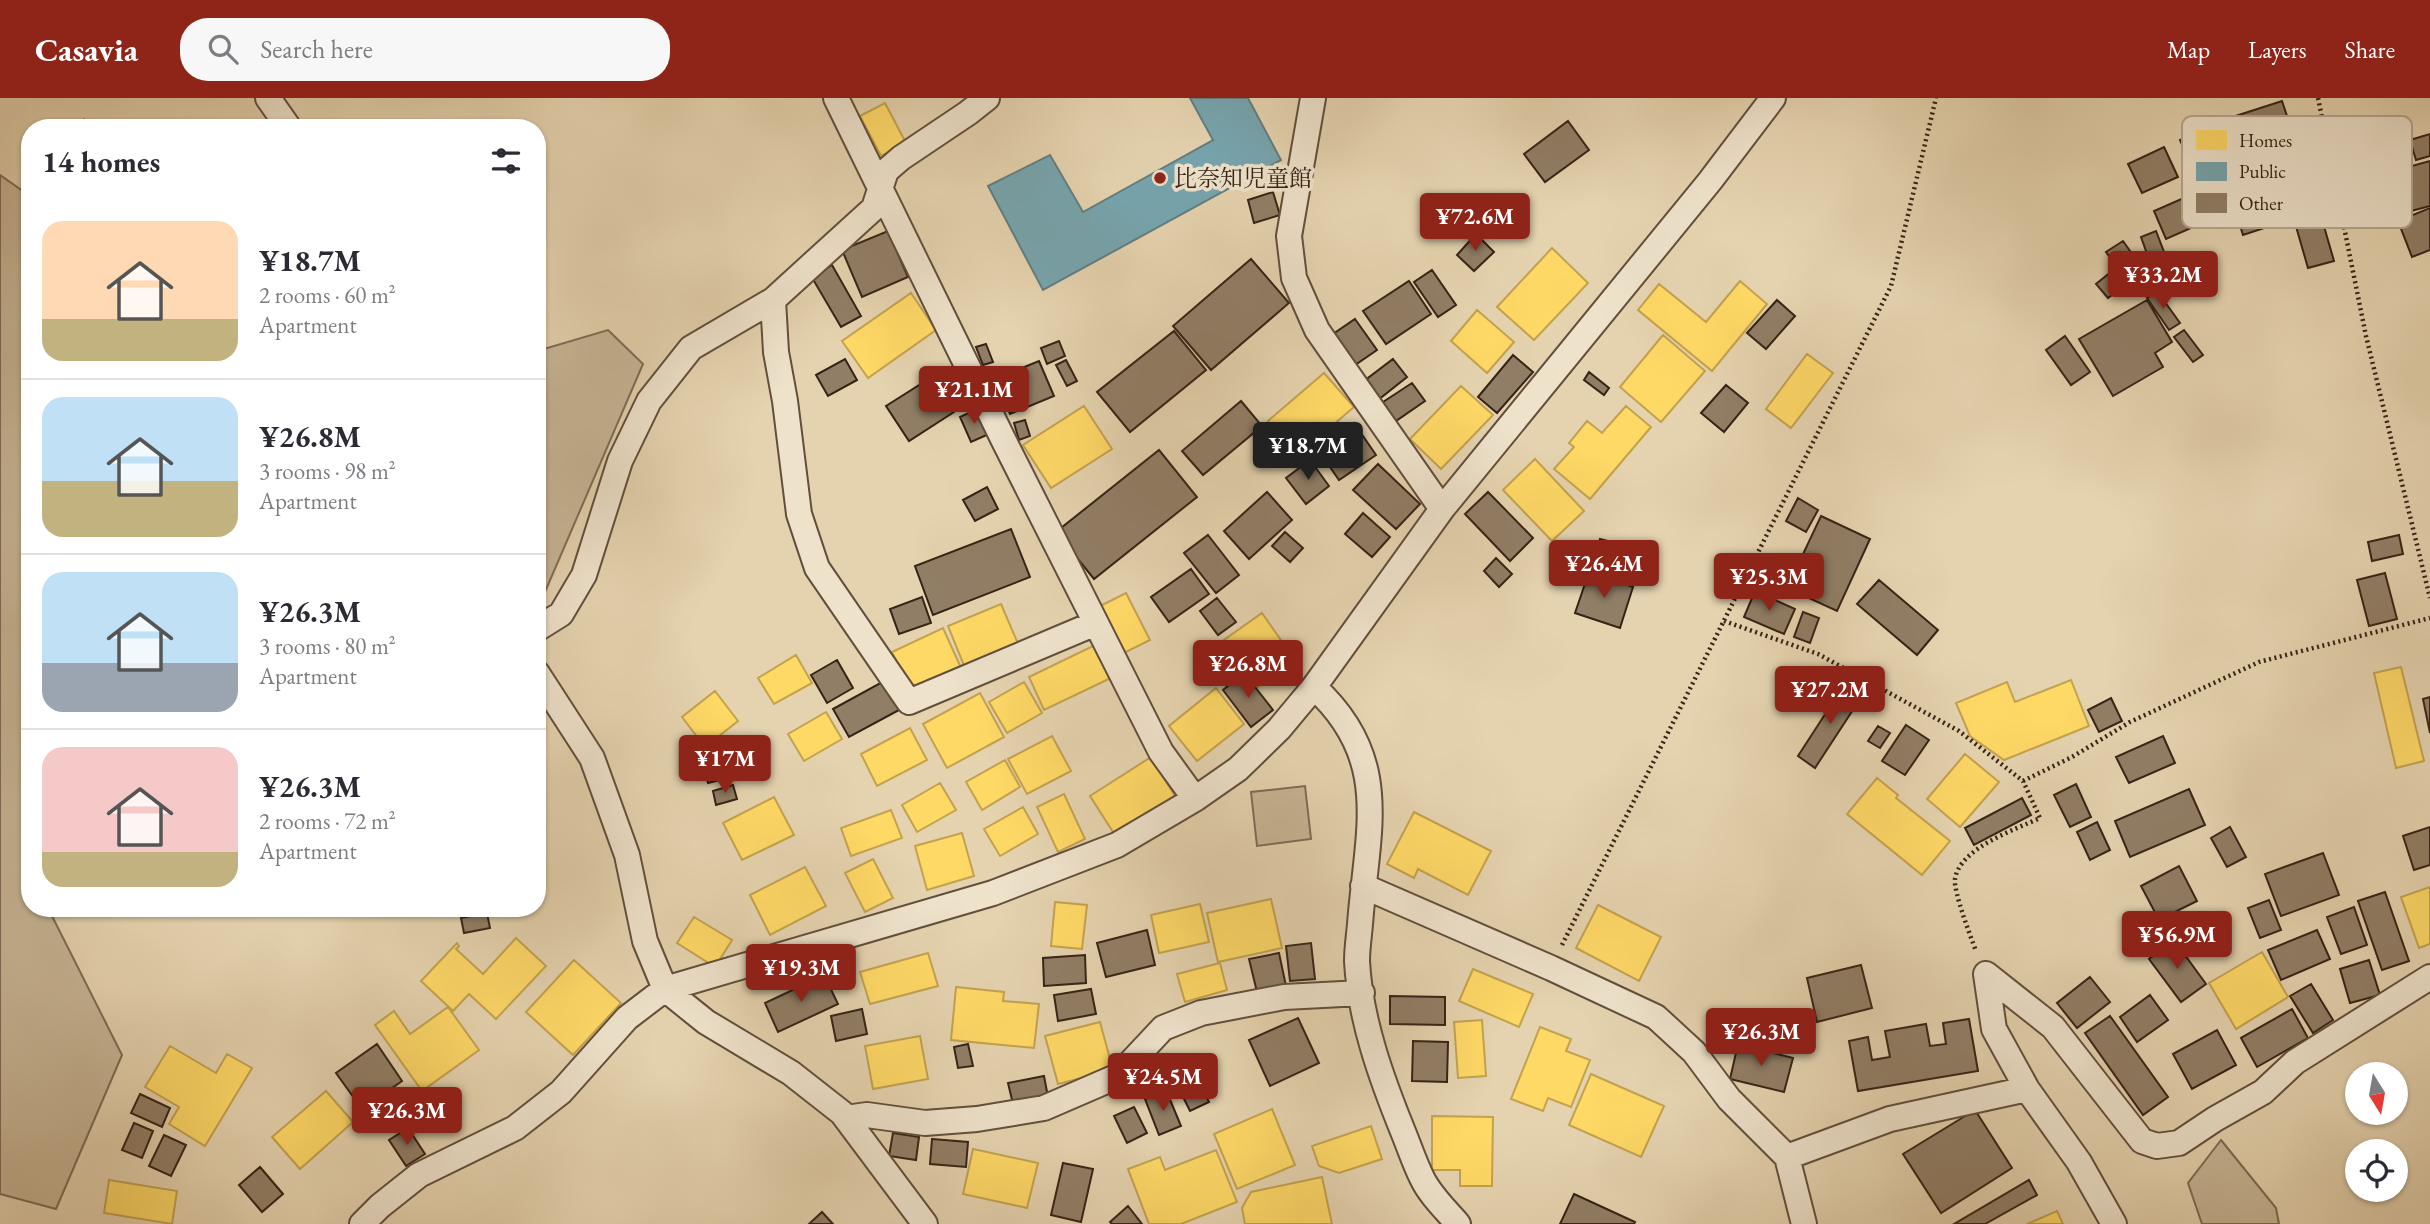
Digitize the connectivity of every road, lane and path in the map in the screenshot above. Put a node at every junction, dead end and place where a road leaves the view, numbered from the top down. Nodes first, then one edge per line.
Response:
1 (268, 98) edge
2 (836, 98) edge
3 (987, 98) edge
4 (1313, 98) edge
5 (1773, 98) edge
6 (1936, 98) edge
7 (2318, 98) edge
8 (2322, 116) edge
9 (283, 119) edge
10 (881, 188) junction
11 (2344, 228) edge
12 (773, 300) junction
13 (1442, 509) junction
14 (2430, 598) edge
15 (2430, 618) edge
16 (1724, 621) junction
17 (546, 623) edge
18 (1096, 623) junction
19 (546, 687) edge
20 (1314, 688) junction
21 (2023, 781) junction
22 (1195, 799) junction
23 (1363, 886) junction
24 (1551, 968) junction
25 (1986, 974) junction
26 (2430, 977) edge
27 (664, 989) junction
28 (1362, 993) junction
29 (2027, 1089) junction
30 (846, 1118) junction
31 (1787, 1157) junction
32 (362, 1224) edge
33 (925, 1224) edge
34 (1458, 1224) edge
35 (1804, 1224) edge
36 (2114, 1224) edge

1 - 9 street
2 - 10 street
3 - 10 street
4 - 13 street
5 - 13 street
6 - 16 path
7 - 8 path
10 - 12 street
10 - 18 street
11 - 14 path
12 - 17 street
12 - 18 street
13 - 20 street
15 - 21 path
16 - 21 path
16 - 24 path
18 - 22 street
19 - 27 street
20 - 22 street
20 - 23 street
21 - 25 path
22 - 27 street
23 - 24 street
23 - 28 street
24 - 31 street
25 - 26 street
25 - 29 street
27 - 30 street
27 - 32 street
28 - 30 street
28 - 34 street
29 - 31 street
29 - 36 street
30 - 33 street
31 - 35 street

